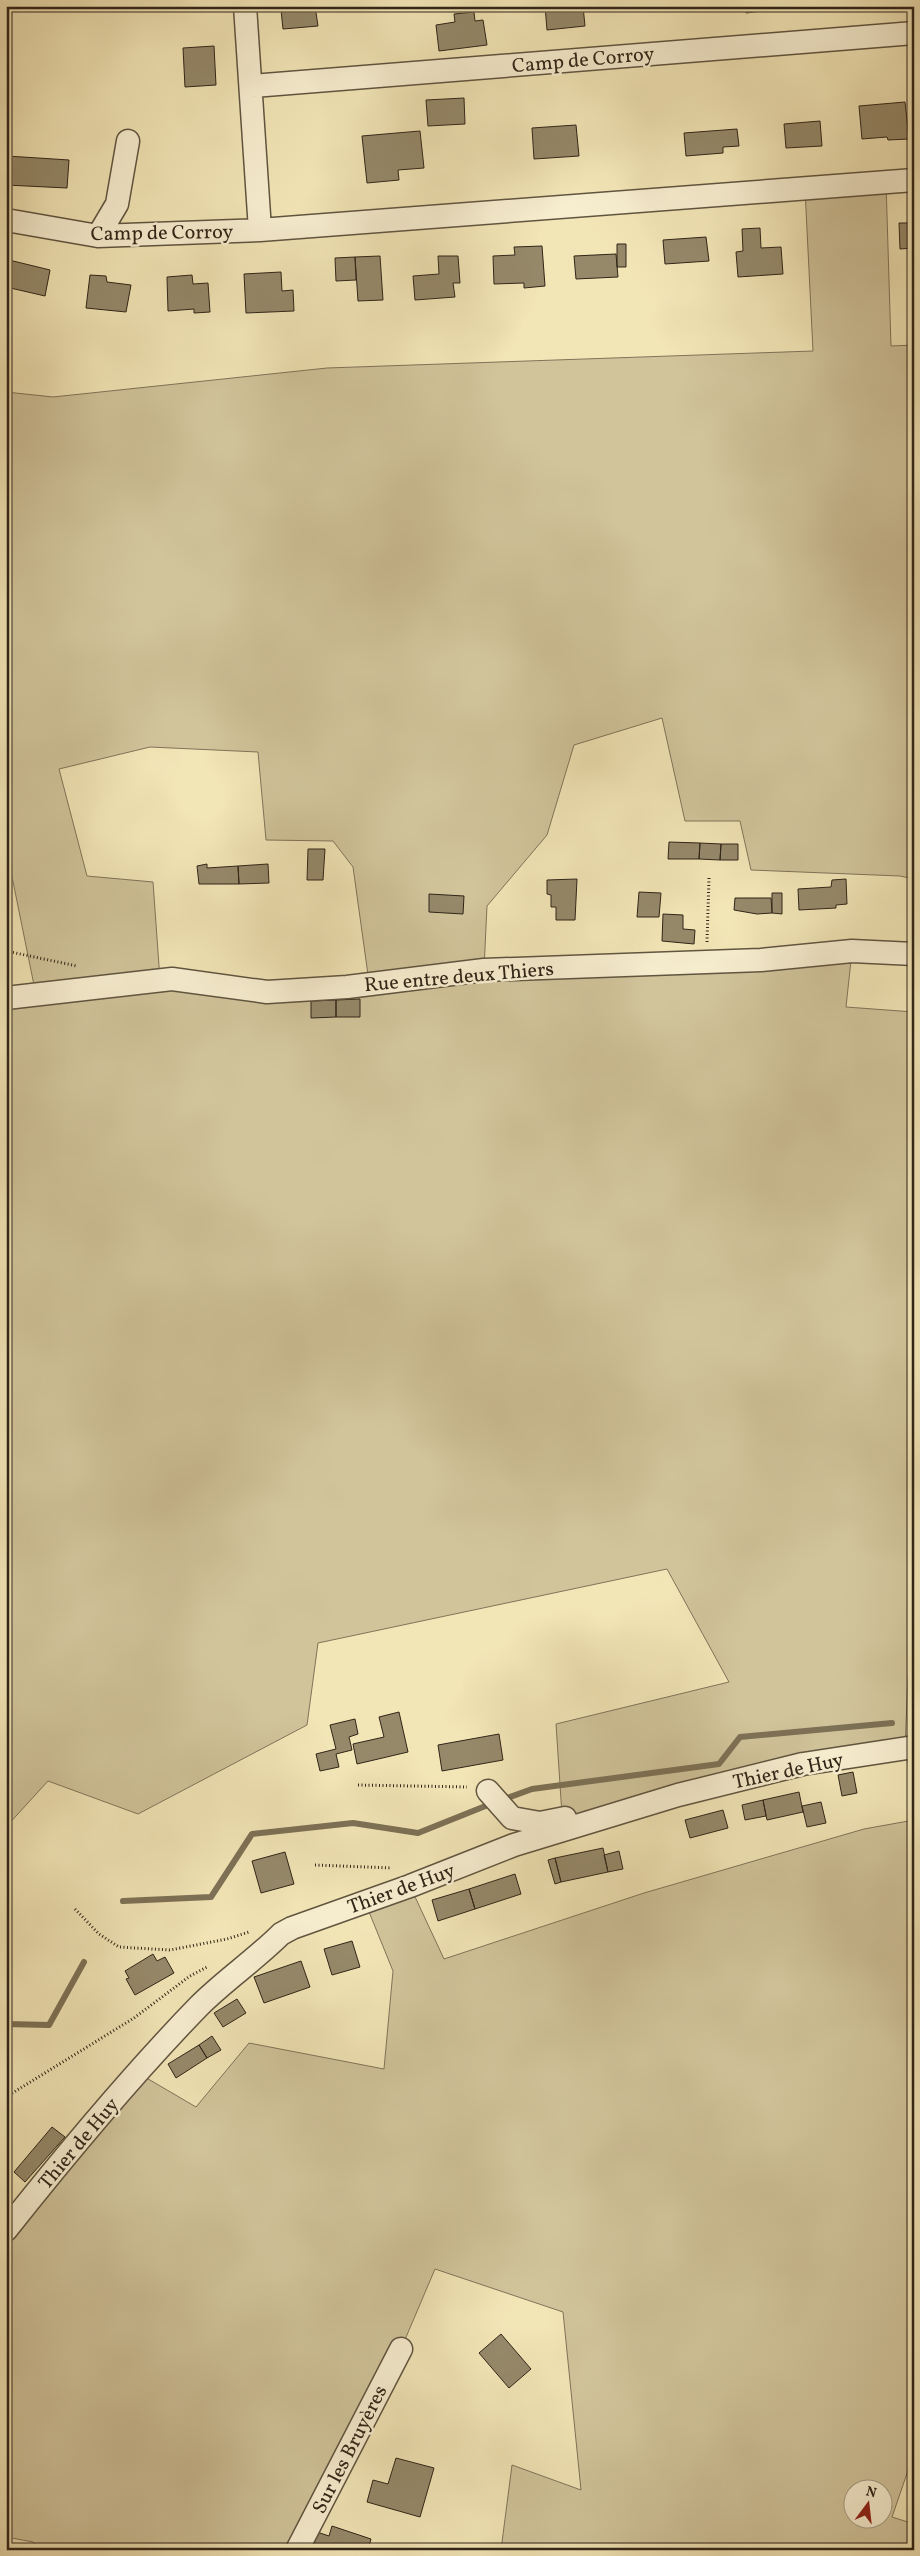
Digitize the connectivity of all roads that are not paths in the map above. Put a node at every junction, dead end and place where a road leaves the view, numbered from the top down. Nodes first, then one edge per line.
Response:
1 (245, 6) edge
2 (914, 33) edge
3 (252, 86) junction
4 (128, 141) dead end
5 (914, 180) edge
6 (6, 220) edge
7 (260, 230) junction
8 (98, 236) junction
9 (914, 954) edge
10 (6, 998) edge
11 (914, 1747) edge
12 (488, 1791) road end
13 (628, 1810) junction
14 (6, 2230) edge
15 (402, 2349) dead end
16 (297, 2550) edge

1 - 3 street, Camp de Corroy
2 - 3 street, Camp de Corroy
3 - 7 street, Camp de Corroy
4 - 8 street
5 - 7 street, Camp de Corroy
6 - 8 street, Camp de Corroy
7 - 8 street, Camp de Corroy
9 - 10 street, Rue entre deux Thiers
11 - 13 street, Thier de Huy
12 - 13 street
13 - 14 street, Thier de Huy
15 - 16 street, Sur les Bruyères

